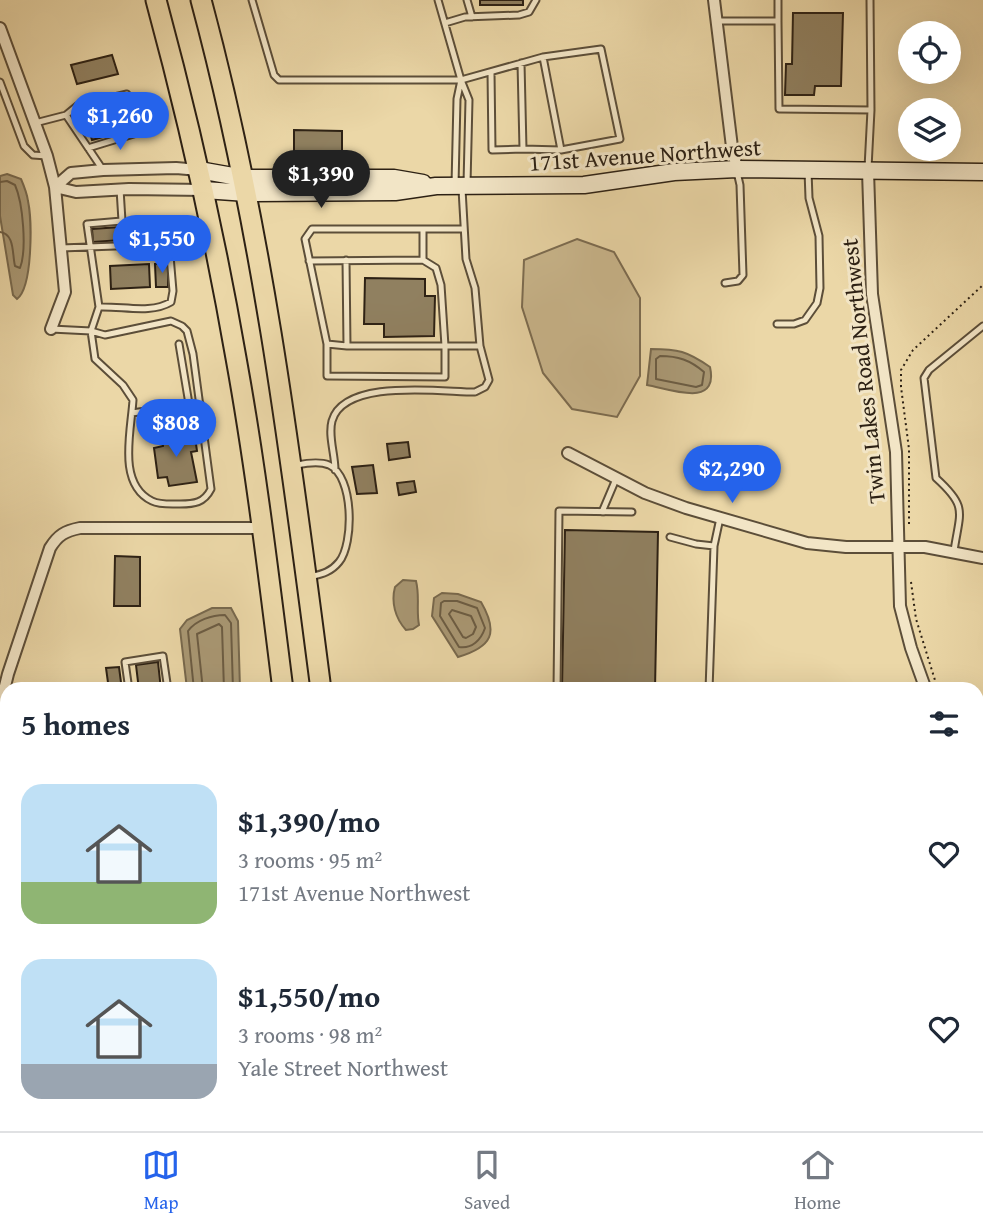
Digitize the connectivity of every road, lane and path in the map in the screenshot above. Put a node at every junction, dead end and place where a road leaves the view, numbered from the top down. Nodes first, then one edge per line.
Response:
1 (156, 0) edge
2 (201, 0) edge
3 (252, 0) edge
4 (438, 0) edge
5 (467, 0) edge
6 (536, 0) edge
7 (715, 0) edge
8 (778, 0) edge
9 (870, 0) edge
10 (472, 17) junction
11 (778, 21) junction
12 (717, 22) junction
13 (445, 23) junction
14 (0, 27) edge
15 (543, 57) junction
16 (522, 63) junction
17 (491, 72) junction
18 (461, 80) junction
19 (0, 82) edge
20 (871, 110) junction
21 (66, 115) junction
22 (35, 122) junction
23 (88, 148) junction
24 (523, 149) junction
25 (561, 150) junction
26 (47, 156) junction
27 (737, 169) junction
28 (103, 170) junction
29 (200, 170) junction
30 (808, 171) junction
31 (868, 171) junction
32 (983, 172) edge
33 (245, 186) junction
34 (461, 186) junction
35 (55, 187) junction
36 (120, 189) junction
37 (204, 190) junction
38 (423, 229) junction
39 (463, 229) junction
40 (92, 247) junction
41 (61, 248) junction
42 (346, 260) junction
43 (423, 260) junction
44 (309, 261) junction
45 (725, 283) dead end
46 (99, 307) junction
47 (776, 324) dead end
48 (983, 326) edge
49 (51, 329) joint
50 (91, 331) junction
51 (179, 344) dead end
52 (327, 344) junction
53 (347, 346) junction
54 (445, 346) junction
55 (480, 346) junction
56 (200, 403) junction
57 (189, 404) junction
58 (132, 413) junction
59 (568, 453) dead end
60 (292, 465) junction
61 (335, 470) junction
62 (617, 478) junction
63 (602, 512) junction
64 (632, 512) dead end
65 (720, 518) junction
66 (262, 528) junction
67 (670, 537) dead end
68 (714, 546) junction
69 (899, 547) junction
70 (954, 551) junction
71 (983, 558) edge
72 (307, 578) junction
73 (910, 578) dead end
74 (6, 682) edge
75 (128, 682) edge
76 (167, 682) edge
77 (282, 682) edge
78 (320, 682) edge
79 (557, 682) edge
80 (709, 682) edge
81 (923, 682) edge
82 (936, 682) edge

1 - 29 highway
2 - 33 highway
3 - 18 lane
4 - 13 lane
5 - 10 lane
6 - 10 lane
7 - 12 street
8 - 11 lane
9 - 20 lane
10 - 13 lane
11 - 12 lane
11 - 20 lane
12 - 27 street
13 - 18 lane
14 - 22 street
15 - 16 lane
15 - 25 lane
15 - 25 lane
16 - 17 lane
16 - 24 lane
17 - 18 lane
17 - 24 lane
18 - 34 lane
18 - 34 lane
19 - 26 lane
20 - 31 lane
21 - 22 lane
21 - 23 lane
21 - 23 lane
22 - 26 street
23 - 28 lane
24 - 25 lane
26 - 35 street
27 - 30 street, 171st Avenue Northwest
27 - 34 street, 171st Avenue Northwest
27 - 45 lane
28 - 29 street
28 - 35 street
29 - 33 street, 171st Avenue Northwest
29 - 37 highway
30 - 31 street, 171st Avenue Northwest
30 - 47 lane
31 - 32 street, 171st Avenue Northwest
31 - 69 street, Twin Lakes Road Northwest
33 - 34 street, 171st Avenue Northwest
33 - 37 street, 171st Avenue Northwest
33 - 60 highway
34 - 39 lane
35 - 36 street
35 - 41 street
36 - 37 street
36 - 40 lane
37 - 66 highway
38 - 39 lane
38 - 43 lane
38 - 44 lane
39 - 55 lane
40 - 41 lane
40 - 46 lane
40 - 46 lane
41 - 49 street
42 - 43 lane
42 - 44 lane
42 - 53 lane
43 - 54 lane
44 - 52 lane
46 - 50 lane
48 - 70 lane
49 - 50 lane
50 - 56 lane
50 - 58 lane
51 - 57 lane
52 - 53 lane
52 - 54 lane
53 - 54 lane
54 - 55 lane
55 - 61 lane
56 - 57 lane
56 - 58 lane
57 - 58 lane
59 - 62 street
60 - 61 lane
60 - 72 highway
61 - 72 lane
62 - 63 lane
62 - 65 street
63 - 64 lane
63 - 79 lane
65 - 68 lane
65 - 69 street
66 - 74 street
66 - 77 highway
67 - 68 lane
68 - 80 lane
69 - 70 street
69 - 81 street, Twin Lakes Road Northwest
70 - 71 street
72 - 78 highway
73 - 82 path
75 - 76 lane

